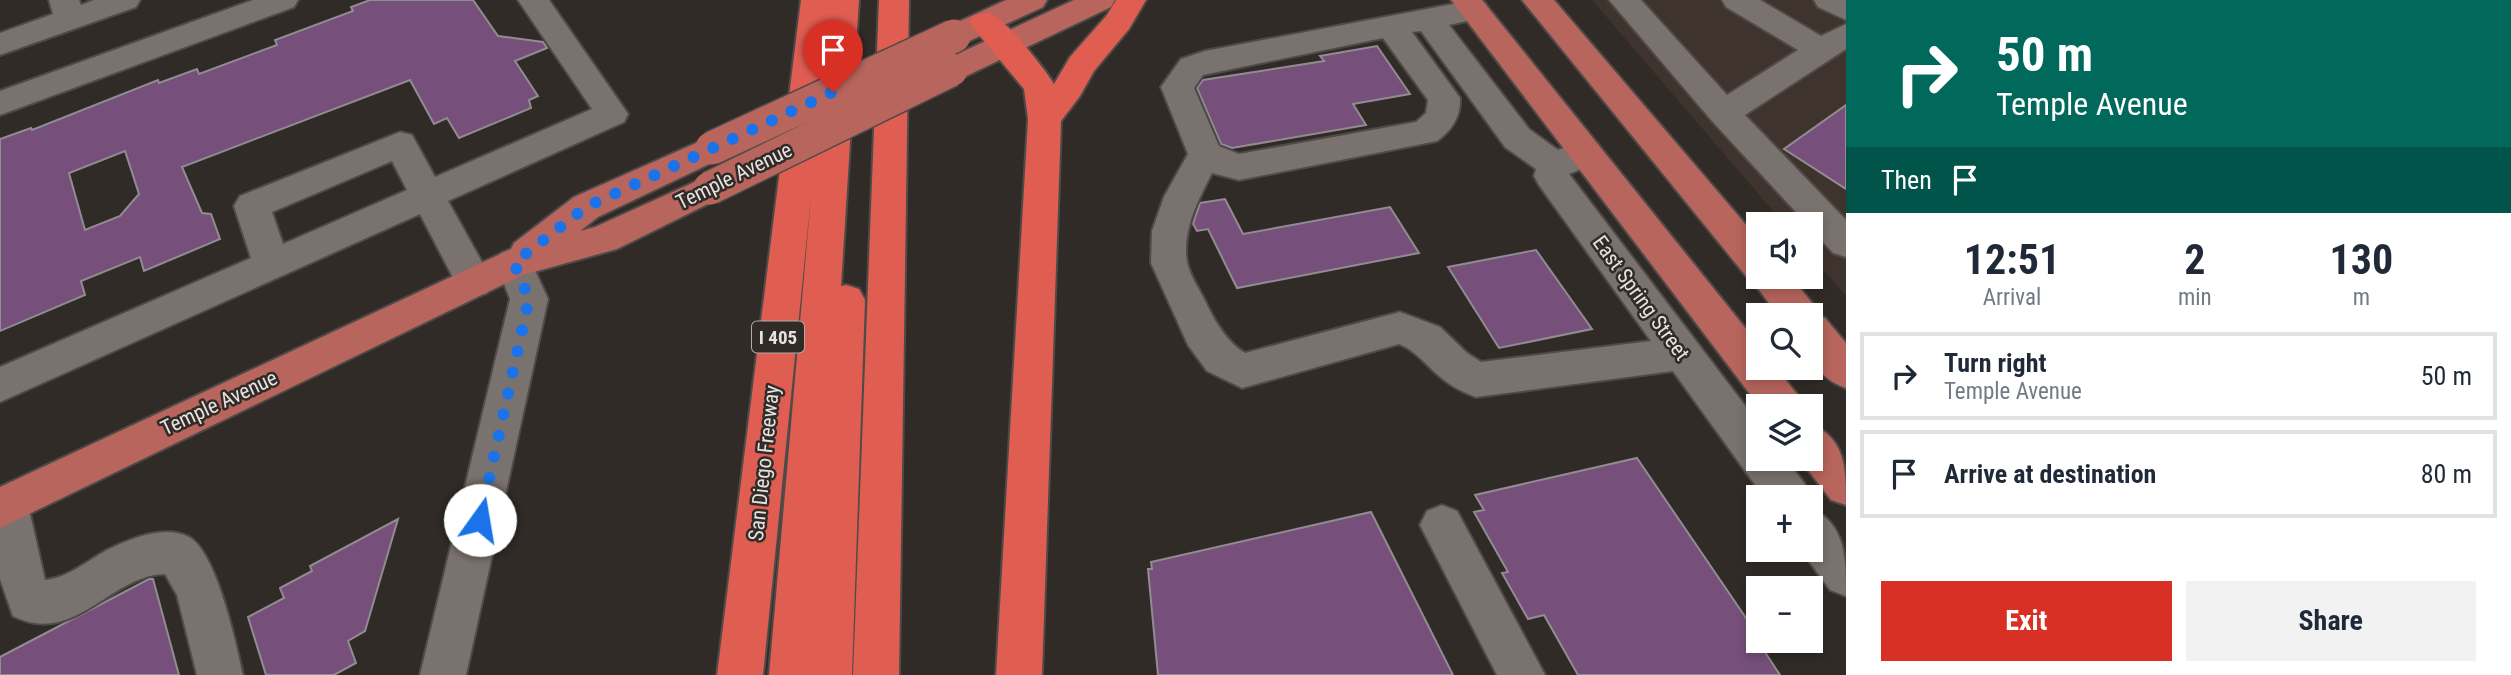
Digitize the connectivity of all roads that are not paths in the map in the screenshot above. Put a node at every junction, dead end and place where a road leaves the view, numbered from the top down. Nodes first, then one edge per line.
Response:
1 (125, 0) edge
2 (283, 0) edge
3 (533, 0) edge
4 (816, 0) edge
5 (844, 0) edge
6 (861, 0) edge
7 (894, 0) edge
8 (1032, 0) edge
9 (1100, 0) edge
10 (1131, 0) edge
11 (1537, 0) edge
12 (1624, 0) edge
13 (1737, 0) edge
14 (1829, 0) edge
15 (1470, 5) edge
16 (67, 10) edge
17 (1846, 10) edge
18 (1429, 20) junction
19 (1391, 27) junction
20 (994, 34) junction
21 (1834, 42) edge
22 (0, 44) edge
23 (0, 103) edge
24 (1724, 113) junction
25 (1045, 119) junction
26 (1205, 154) junction
27 (1570, 159) junction
28 (427, 195) junction
29 (1846, 243) edge
30 (1746, 250) edge
31 (514, 263) junction
32 (272, 265) junction
33 (474, 282) junction
34 (1779, 289) edge
35 (1790, 303) edge
36 (1823, 343) edge
37 (1682, 353) junction
38 (1846, 371) edge
39 (0, 385) edge
40 (1773, 394) edge
41 (1746, 440) edge
42 (1823, 457) edge
43 (1846, 486) edge
44 (3, 506) edge
45 (1442, 525) dead end
46 (1823, 544) edge
47 (1846, 575) edge
48 (220, 675) edge
49 (443, 675) edge
50 (740, 675) edge
51 (793, 675) edge
52 (829, 675) edge
53 (876, 675) edge
54 (1019, 675) edge
55 (1522, 675) edge

1 - 16 street
2 - 23 street
3 - 28 street
4 - 50 highway, San Diego Freeway / I 405
5 - 51 highway
6 - 52 highway
7 - 53 highway
8 - 20 main road, Temple Avenue
9 - 20 main road, Temple Avenue
10 - 25 highway
11 - 30 main road
12 - 24 street
13 - 21 street
14 - 17 street
15 - 18 street
15 - 27 main road, East Spring Street
16 - 22 street
18 - 19 street
18 - 27 street
19 - 26 street
19 - 26 street
20 - 25 highway
20 - 31 main road, Temple Avenue, bridge
20 - 31 main road, Temple Avenue, bridge
21 - 24 street
24 - 29 street
25 - 54 highway
26 - 37 street
27 - 37 street, East Spring Street
27 - 40 main road, East Spring Street
28 - 32 street
28 - 32 street
28 - 33 street
31 - 33 main road, Temple Avenue
31 - 49 street
32 - 39 street
33 - 44 main road, Temple Avenue
34 - 35 main road
36 - 38 main road
37 - 41 street, East Spring Street
42 - 43 main road
44 - 48 street
45 - 55 street
46 - 47 street

